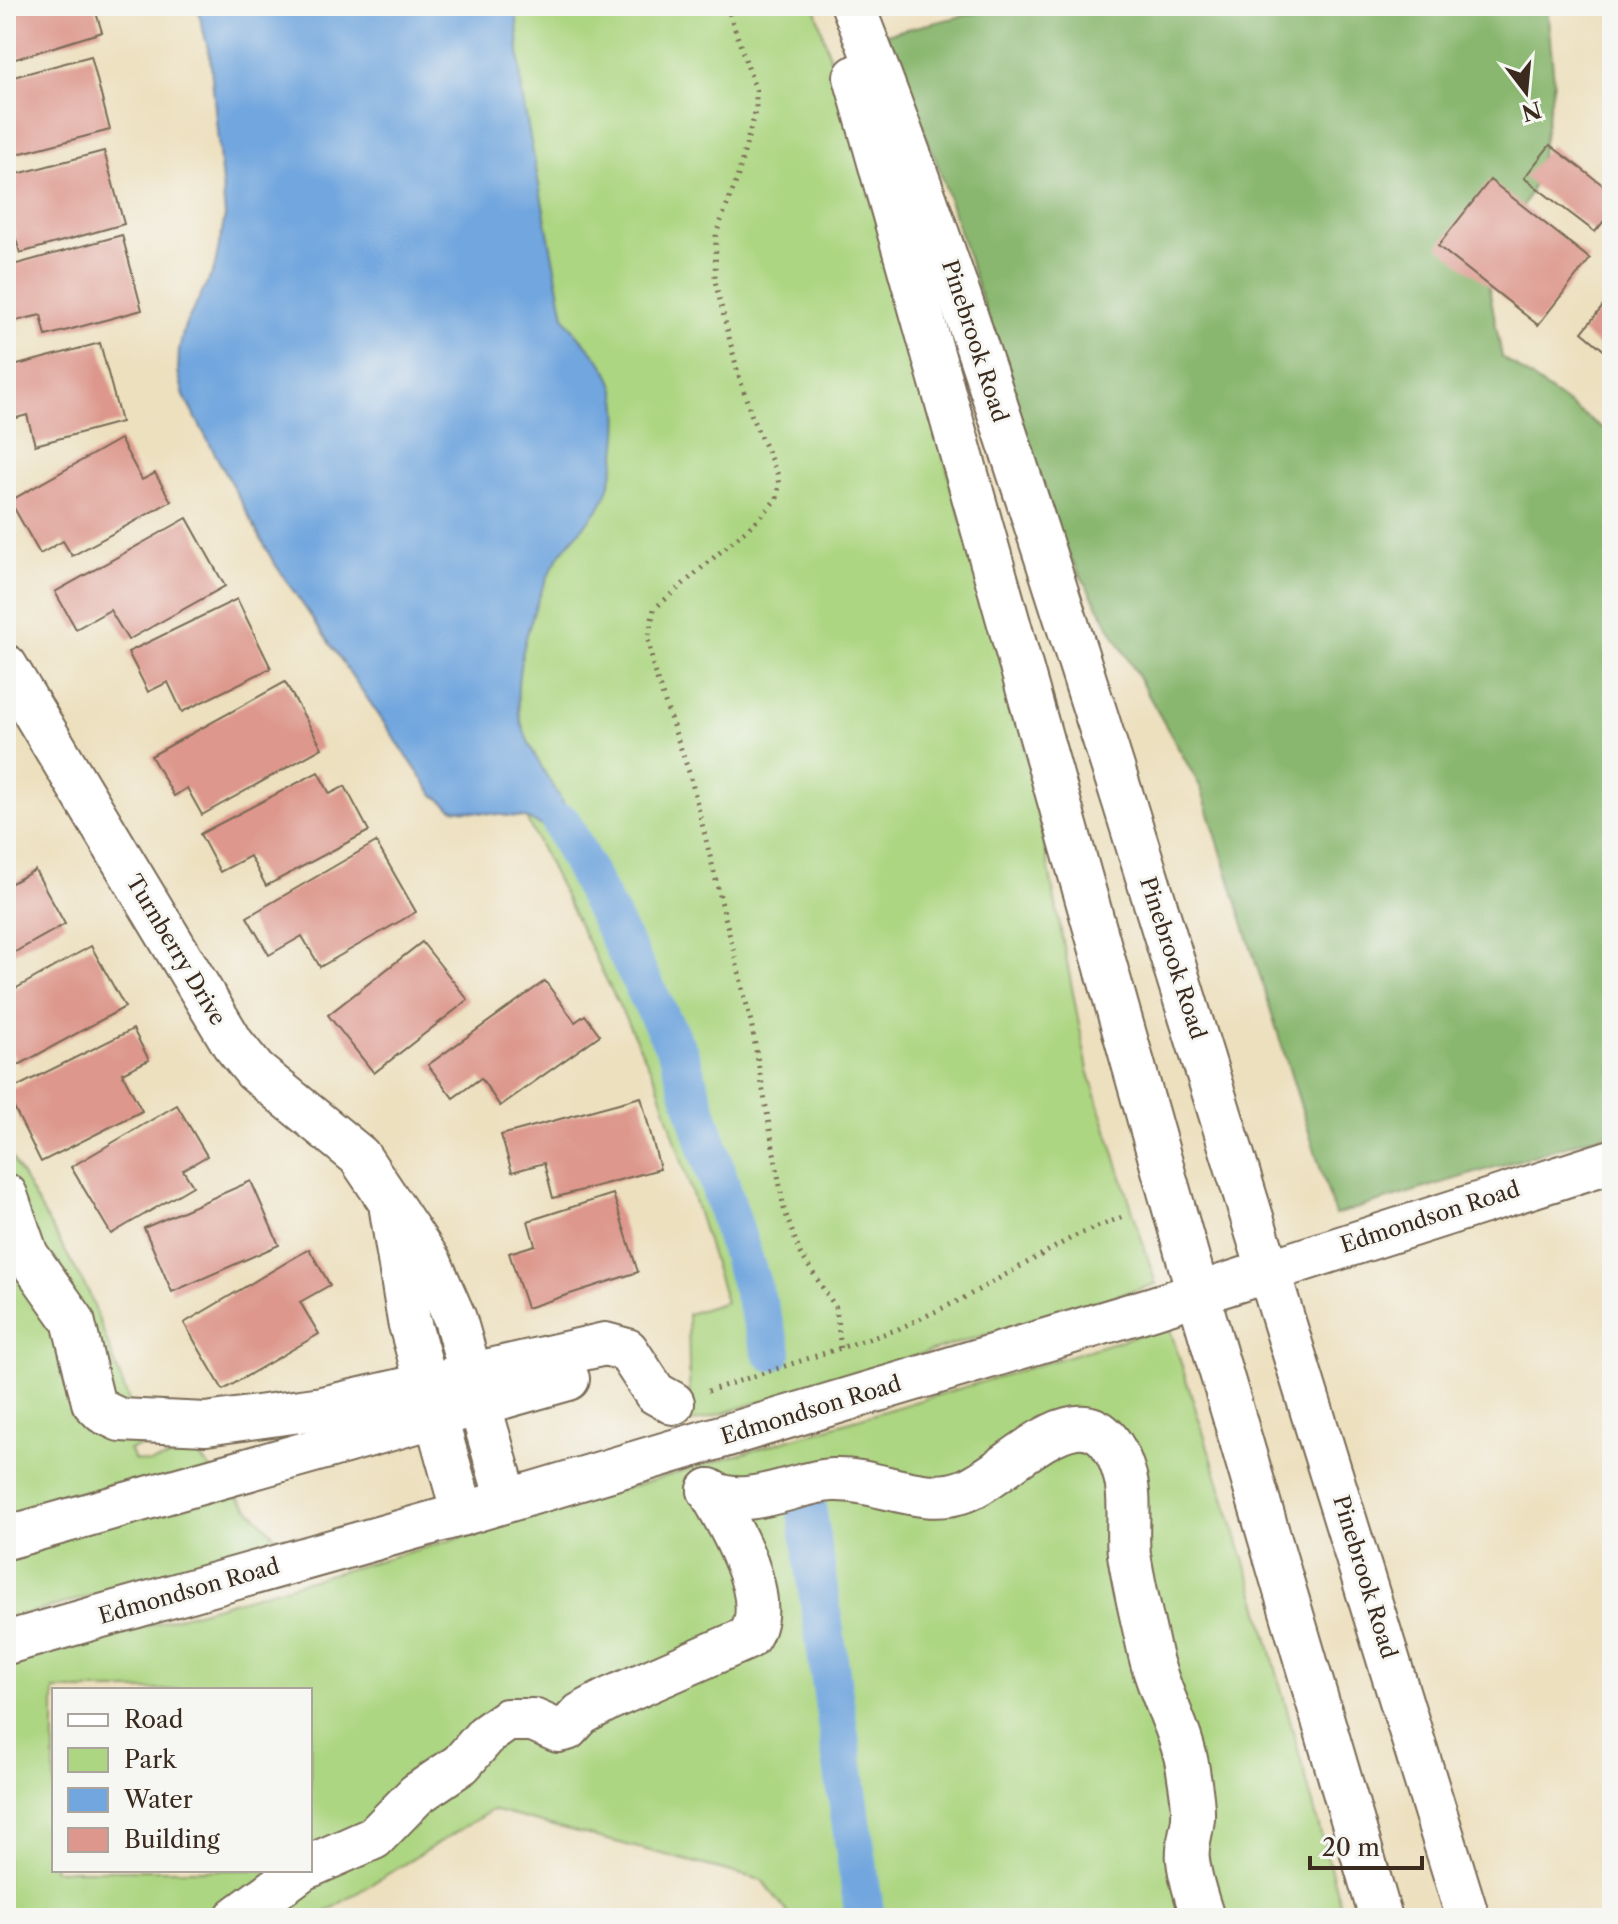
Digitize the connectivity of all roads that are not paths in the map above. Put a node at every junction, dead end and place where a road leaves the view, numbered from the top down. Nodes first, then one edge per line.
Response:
1 (835, 6) edge
2 (853, 6) edge
3 (6, 666) edge
4 (1612, 1161) edge
5 (6, 1195) edge
6 (390, 1197) junction
7 (1273, 1269) junction
8 (1198, 1294) junction
9 (475, 1390) junction
10 (431, 1402) junction
11 (673, 1403) road end
12 (507, 1500) junction
13 (463, 1514) junction
14 (6, 1538) edge
15 (6, 1643) edge
16 (312, 1865) edge
17 (298, 1872) edge
18 (236, 1918) edge
19 (1203, 1918) edge
20 (1381, 1918) edge
21 (1468, 1918) edge

1 - 8 street, Pinebrook Road
2 - 7 street, Pinebrook Road
3 - 6 street, Turnberry Drive
4 - 7 street, Edmondson Road
5 - 10 street
6 - 9 street, Turnberry Drive
6 - 10 street, Turnberry Drive
7 - 8 street, Edmondson Road
7 - 21 street, Pinebrook Road
8 - 12 street, Edmondson Road
8 - 20 street, Pinebrook Road
9 - 10 street
9 - 11 street
9 - 12 street, Turnberry Drive
10 - 13 street, Turnberry Drive
10 - 14 street
12 - 13 street, Edmondson Road
13 - 15 street, Edmondson Road
16 - 19 street
17 - 18 street

